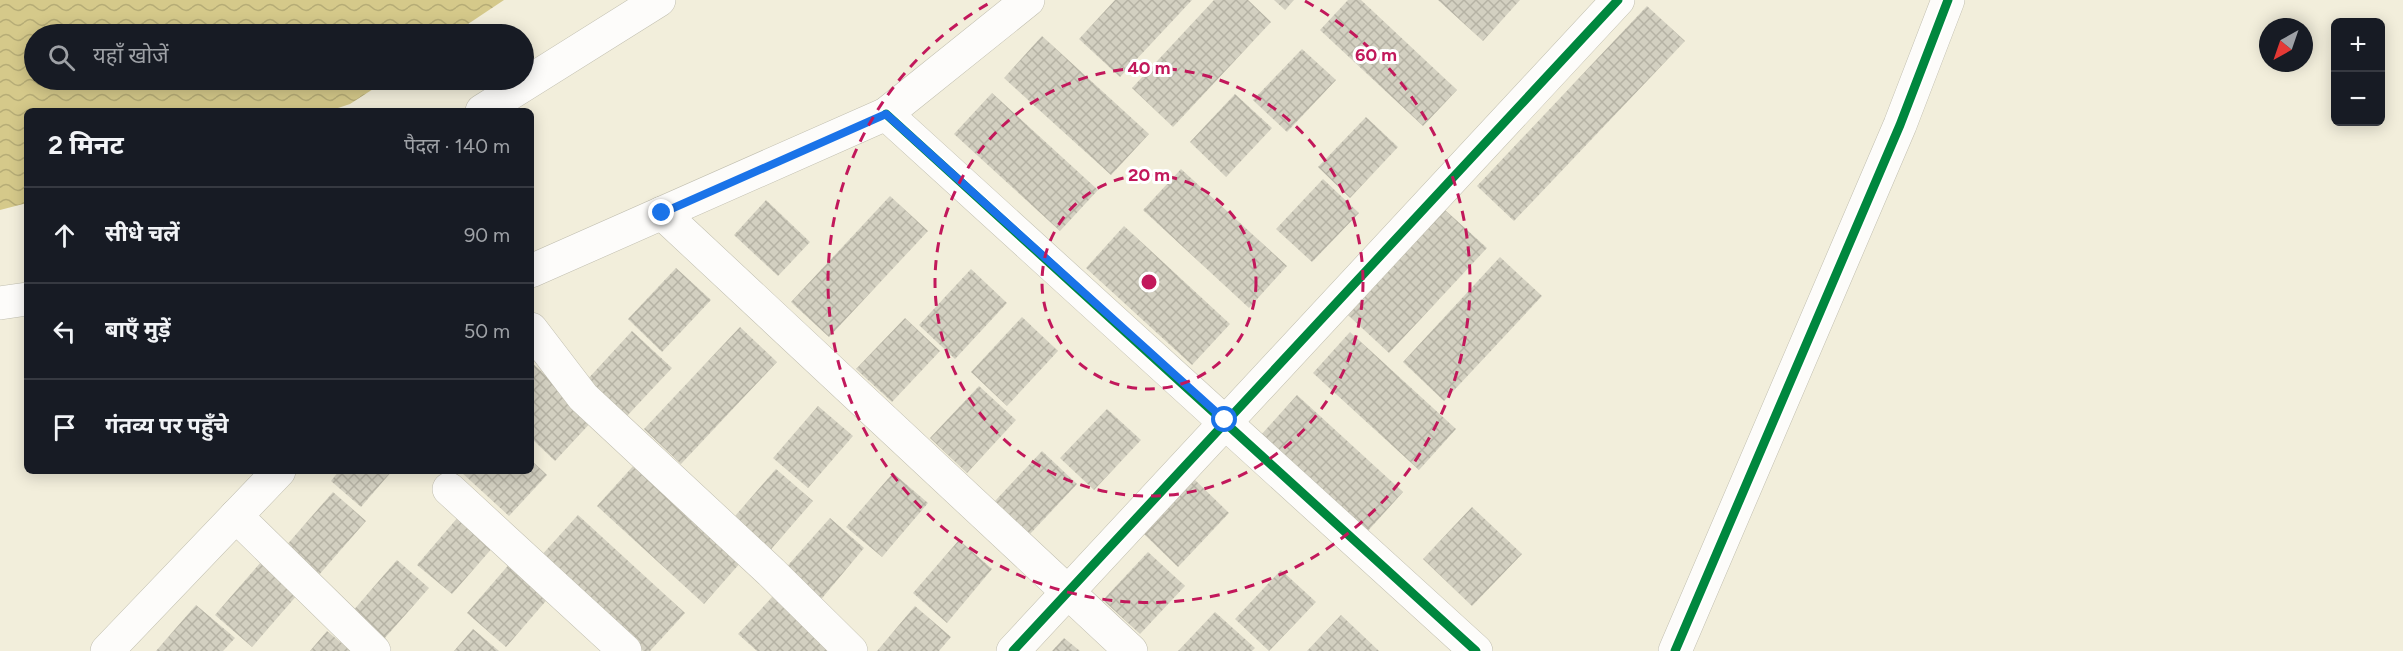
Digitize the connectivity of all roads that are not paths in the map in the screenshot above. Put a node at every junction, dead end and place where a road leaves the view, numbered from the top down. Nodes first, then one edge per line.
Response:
1 (659, 0) edge
2 (1028, 0) edge
3 (1618, 0) edge
4 (1948, 0) edge
5 (534, 78) edge
6 (515, 90) edge
7 (487, 108) edge
8 (886, 114) junction
9 (662, 213) junction
10 (534, 270) edge
11 (24, 299) edge
12 (0, 303) edge
13 (534, 333) edge
14 (1225, 420) junction
15 (276, 474) edge
16 (449, 489) dead end
17 (236, 516) junction
18 (1066, 592) junction
19 (1466, 648) edge
20 (106, 651) edge
21 (374, 651) edge
22 (625, 651) edge
23 (851, 651) edge
24 (1013, 651) edge
25 (1131, 651) edge
26 (1675, 651) edge

1 - 5 street
2 - 8 street
3 - 14 street
4 - 26 street
6 - 7 street
8 - 9 street
8 - 14 street
9 - 10 street
9 - 18 street
11 - 12 street
13 - 23 street
14 - 18 street
14 - 19 street
15 - 17 street
16 - 22 street
17 - 20 street
17 - 21 street
18 - 24 street
18 - 25 street

